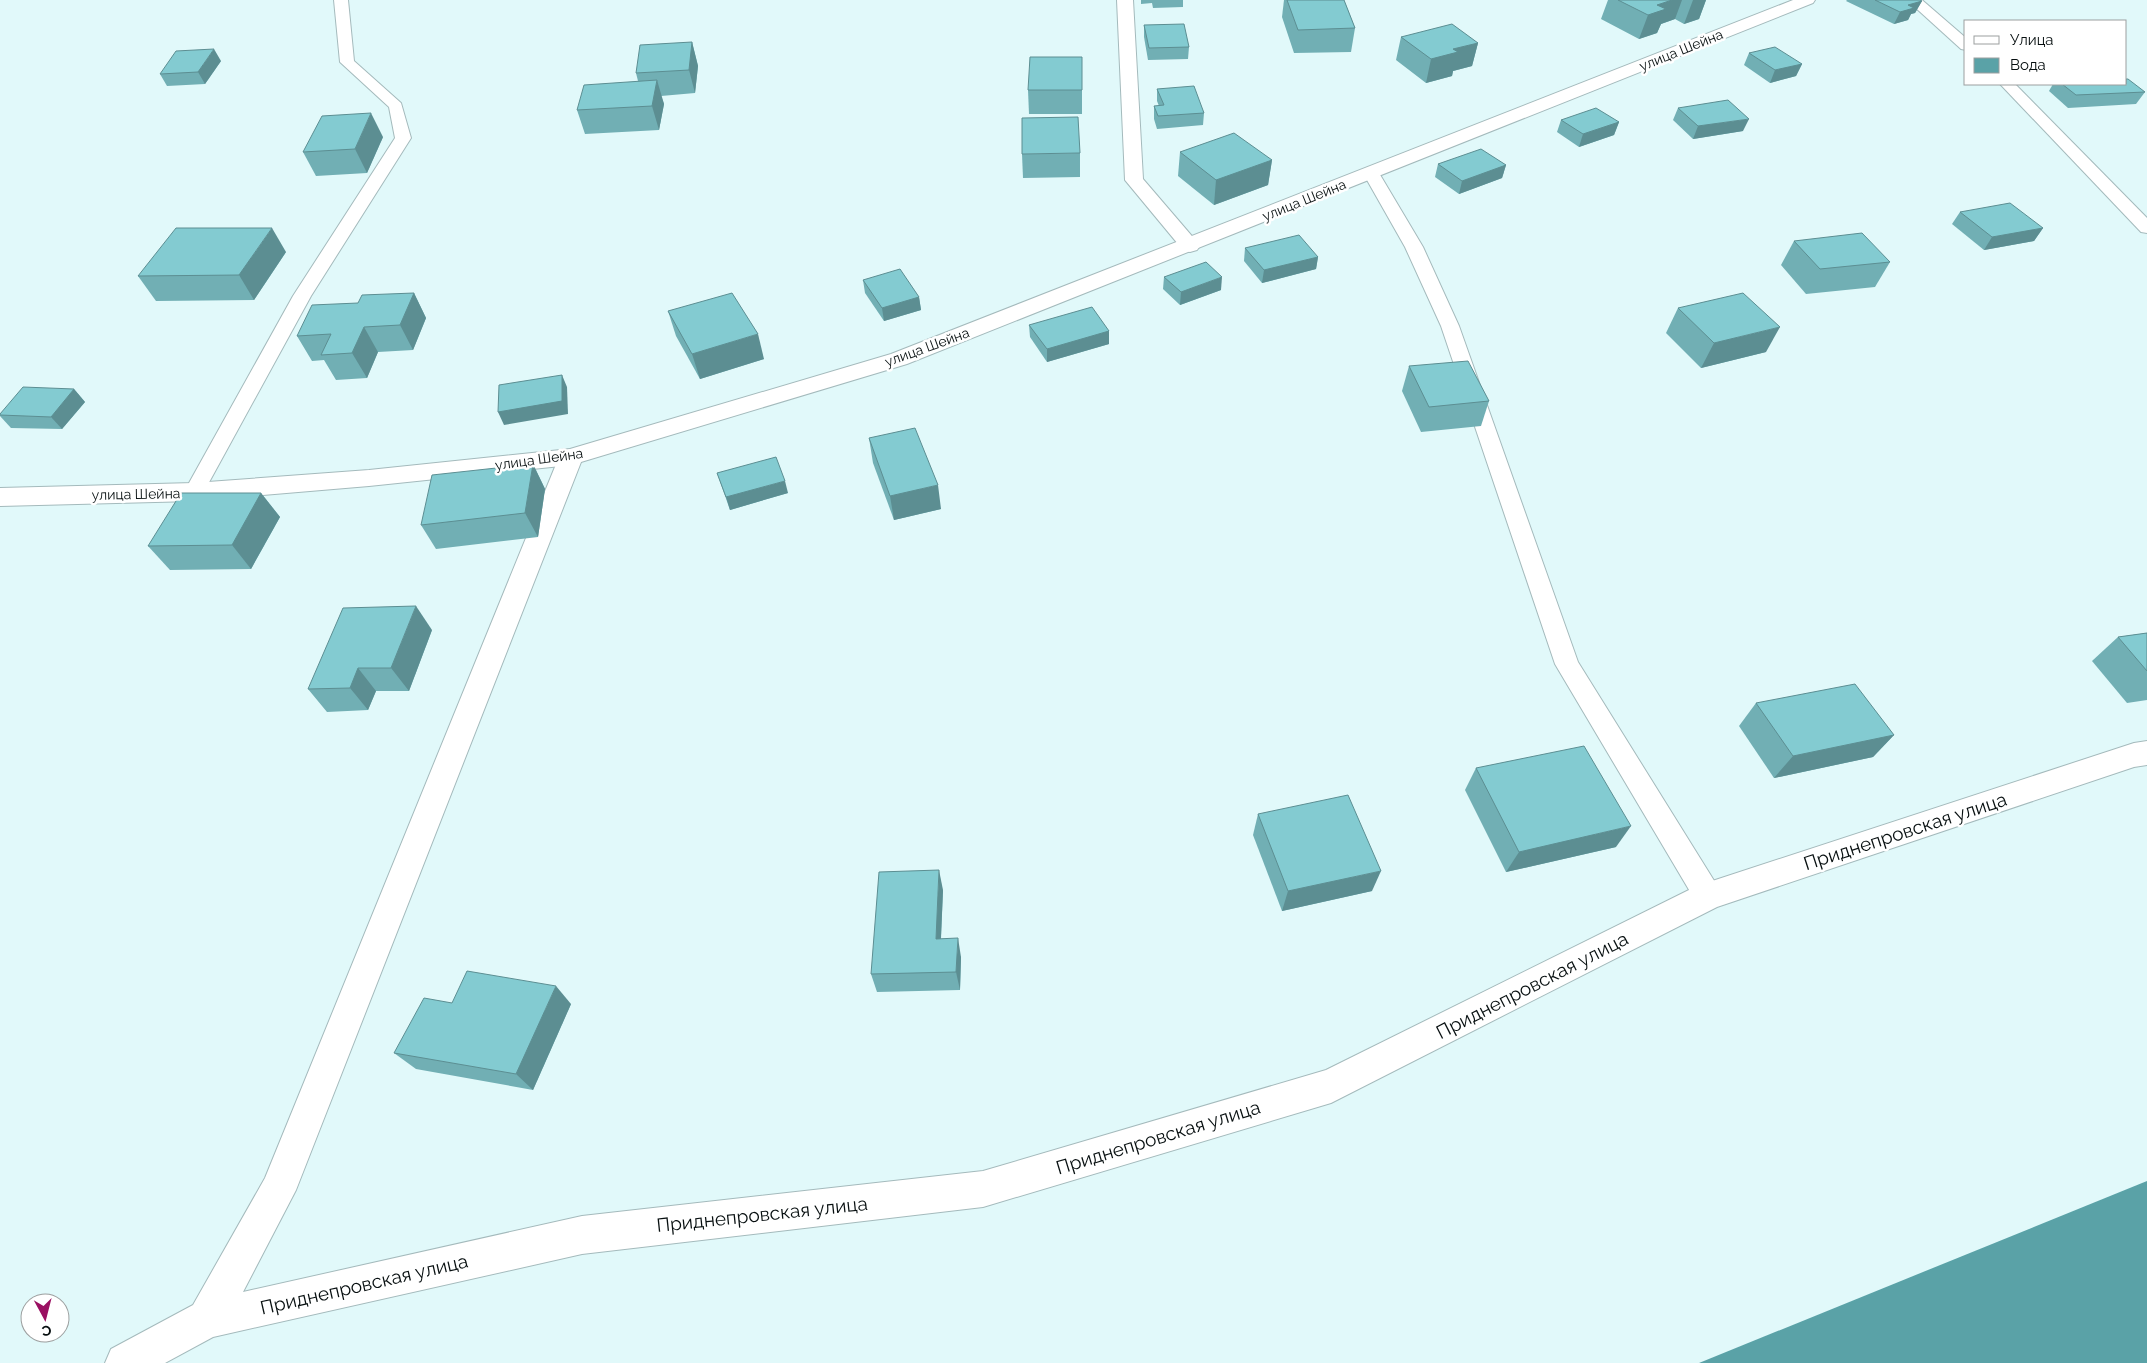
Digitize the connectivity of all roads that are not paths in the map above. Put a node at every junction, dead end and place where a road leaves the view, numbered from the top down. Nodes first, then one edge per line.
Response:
1 (341, 0) edge
2 (1126, 0) edge
3 (1807, 0) edge
4 (1914, 0) edge
5 (1964, 44) edge
6 (2008, 85) edge
7 (1371, 173) junction
8 (2147, 228) edge
9 (1190, 246) junction
10 (571, 457) junction
11 (194, 492) junction
12 (0, 497) edge
13 (2147, 753) edge
14 (1708, 896) junction
15 (206, 1319) junction
16 (125, 1363) edge

1 - 11 lane
2 - 9 street
3 - 7 street, улица Шейна
4 - 5 lane
6 - 8 lane
7 - 9 street, улица Шейна
7 - 14 lane
9 - 10 street, улица Шейна
10 - 11 street, улица Шейна
10 - 15 street
11 - 12 street, улица Шейна
13 - 14 street, Приднепровская улица
14 - 15 street, Приднепровская улица
15 - 16 street, Приднепровская улица

